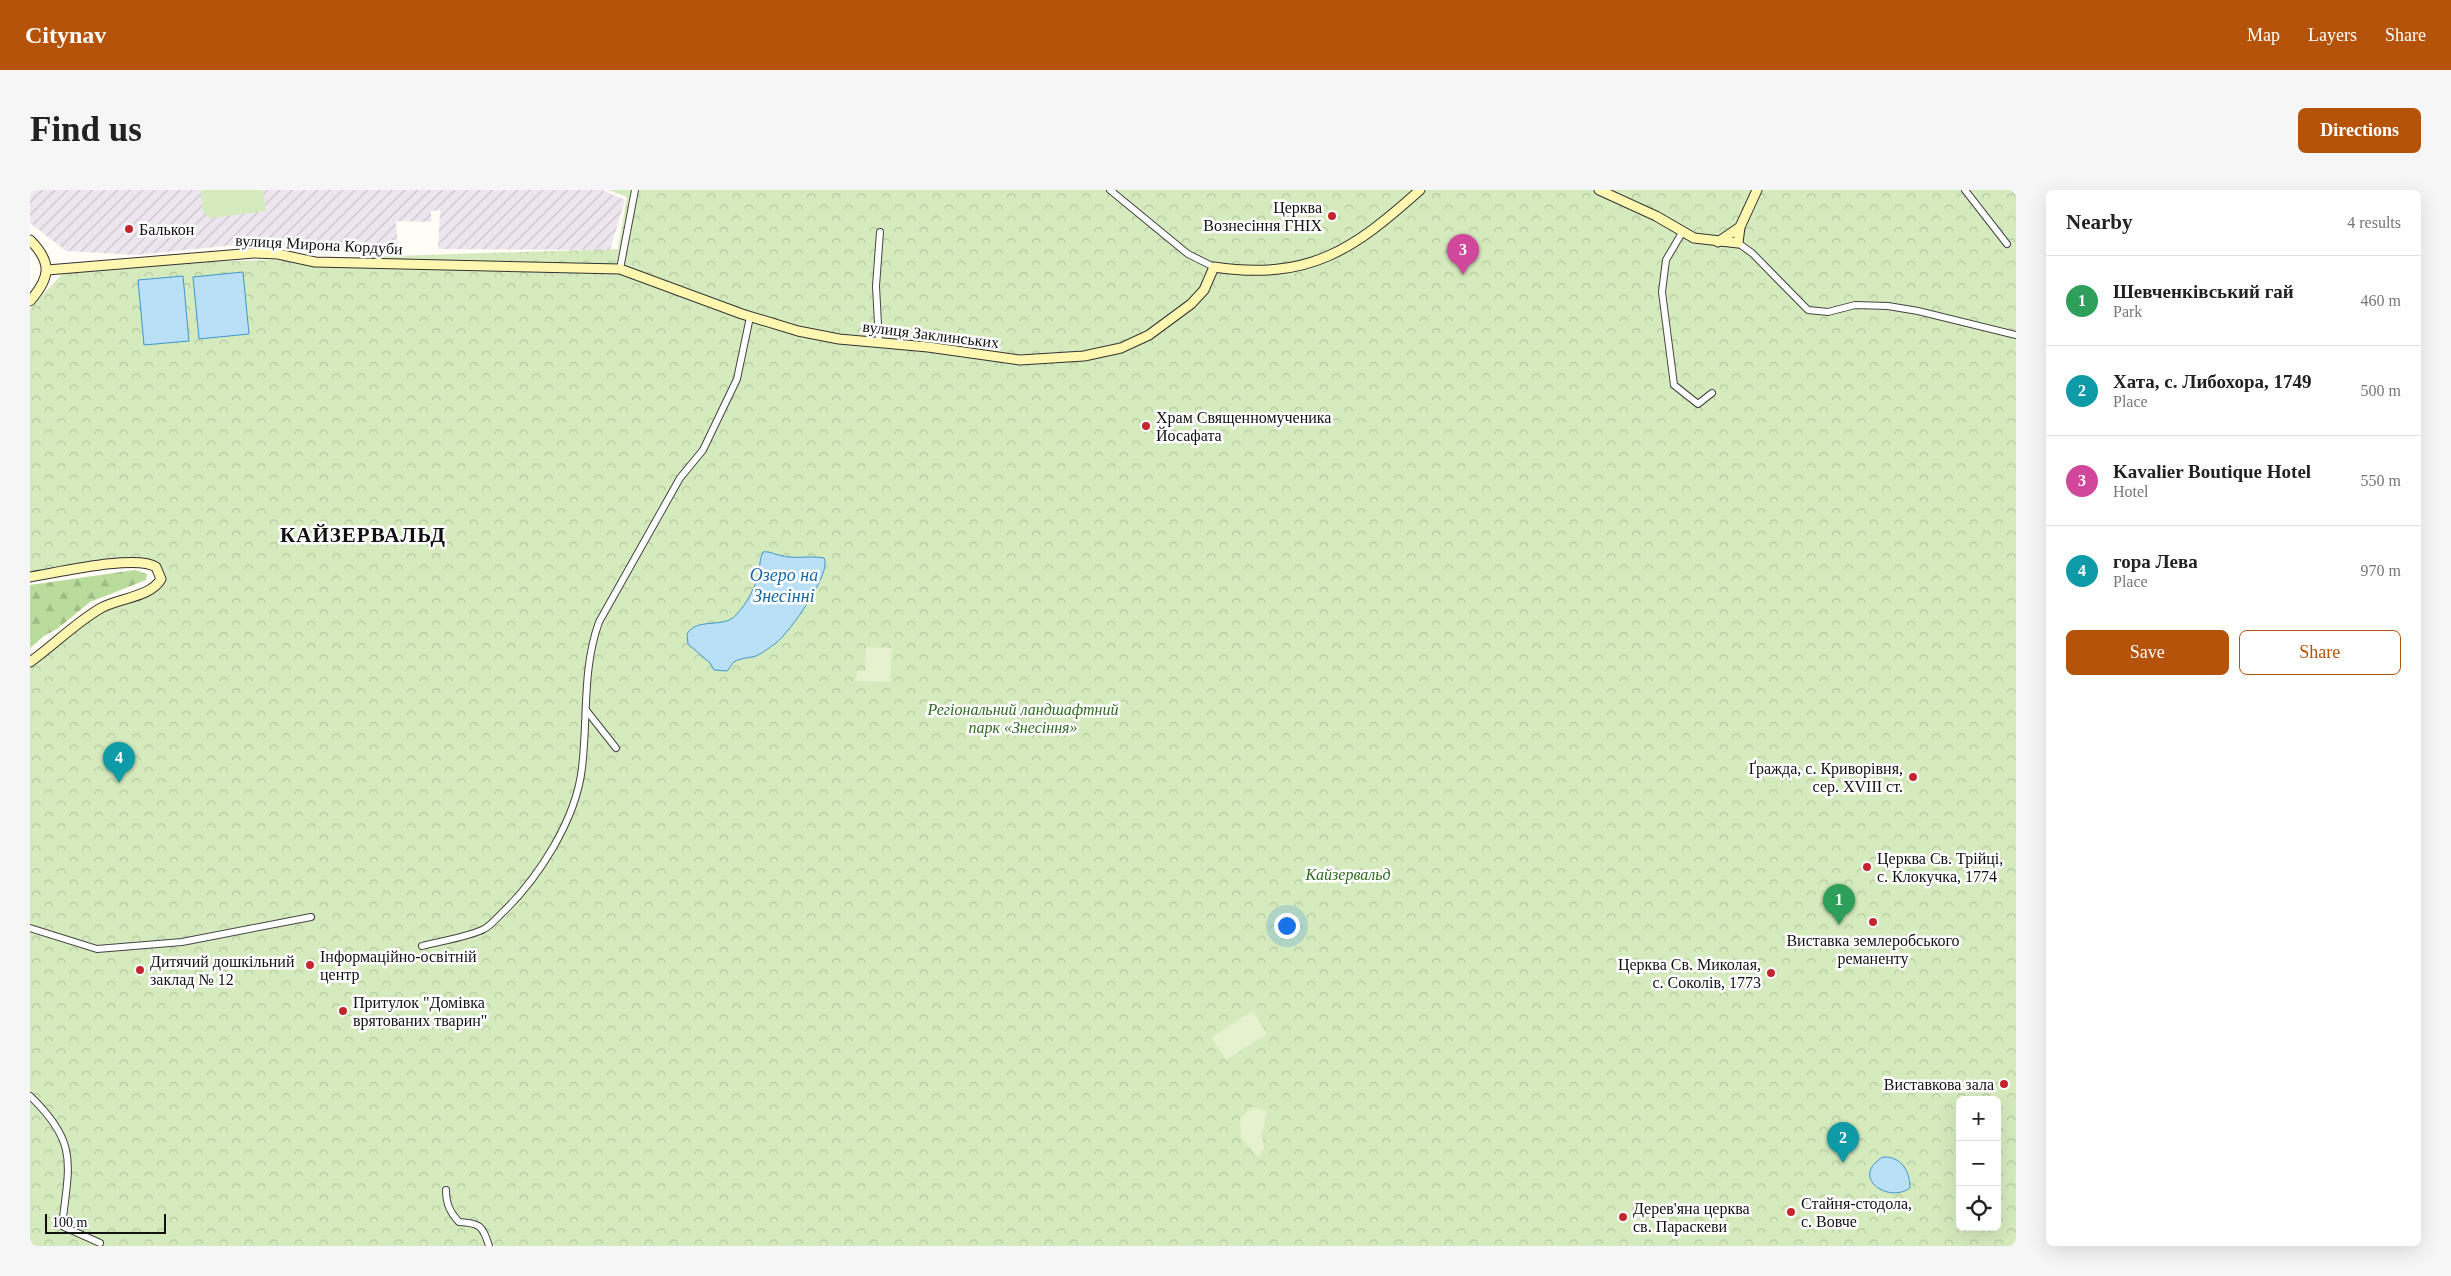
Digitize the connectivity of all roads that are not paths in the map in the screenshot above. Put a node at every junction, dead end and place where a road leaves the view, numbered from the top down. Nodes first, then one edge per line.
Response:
1 (635, 190) edge
2 (1110, 190) edge
3 (1420, 190) edge
4 (1599, 190) edge
5 (1757, 190) edge
6 (1965, 190) edge
7 (1740, 227) junction
8 (880, 232) dead end
9 (1683, 232) junction
10 (30, 240) edge
11 (1718, 242) junction
12 (1738, 243) junction
13 (2007, 244) dead end
14 (1214, 267) junction
15 (620, 269) junction
16 (47, 270) junction
17 (30, 301) edge
18 (750, 317) junction
19 (2016, 335) edge
20 (879, 343) junction
21 (1712, 393) dead end
22 (30, 577) edge
23 (30, 662) edge
24 (586, 710) junction
25 (616, 748) dead end
26 (311, 917) dead end
27 (30, 928) edge
28 (422, 946) dead end
29 (30, 1096) edge
30 (446, 1190) dead end
31 (100, 1243) dead end
32 (489, 1246) edge

1 - 15 street
2 - 14 street
3 - 14 street
4 - 9 street
5 - 7 street
6 - 13 street
7 - 11 street
7 - 12 street
8 - 20 street
9 - 11 street
9 - 21 street
10 - 16 street
11 - 12 street
12 - 19 street
14 - 20 street, вулиця Заклинських
15 - 16 street, вулиця Мирона Кордуби
15 - 18 street, вулиця Заклинських
16 - 17 street
18 - 20 street, вулиця Заклинських
18 - 24 street
22 - 23 street
24 - 25 street
24 - 28 street
26 - 27 street
29 - 31 street
30 - 32 street

